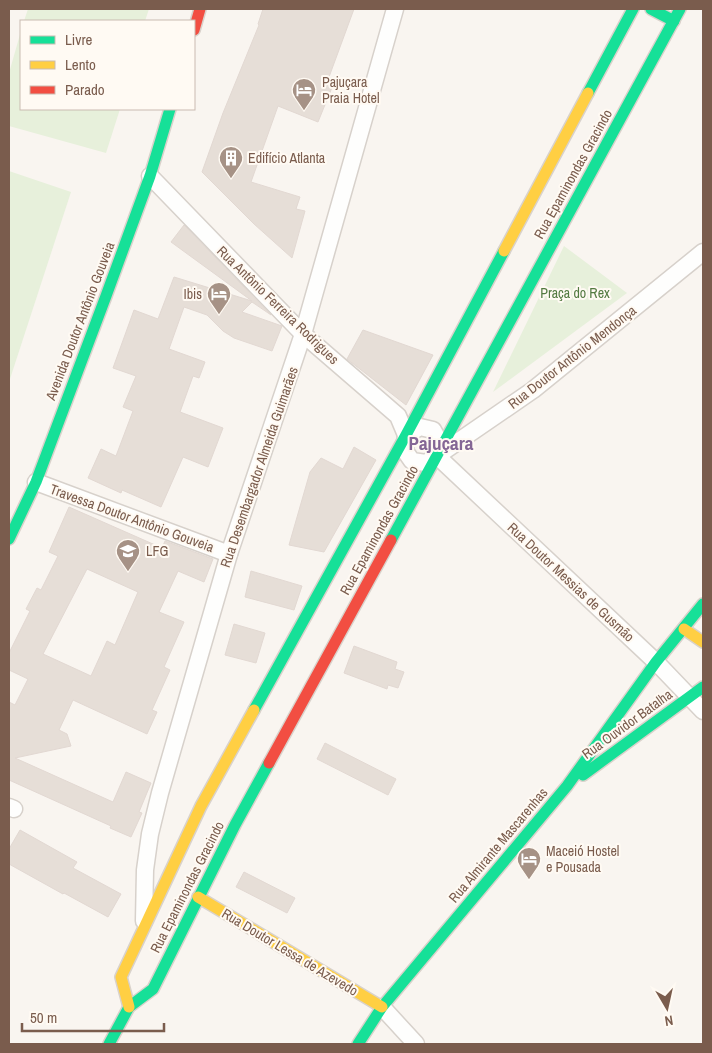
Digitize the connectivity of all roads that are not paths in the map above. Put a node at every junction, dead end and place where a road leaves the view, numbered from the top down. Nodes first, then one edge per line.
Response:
1 (200, 9) edge
2 (395, 9) edge
3 (632, 9) edge
4 (650, 9) edge
5 (680, 9) edge
6 (674, 21) junction
7 (195, 26) edge
8 (170, 110) edge
9 (150, 176) junction
10 (703, 252) edge
11 (303, 334) junction
12 (406, 435) junction
13 (437, 456) junction
14 (36, 482) junction
15 (9, 540) edge
16 (229, 554) junction
17 (703, 604) edge
18 (684, 628) junction
19 (703, 642) edge
20 (656, 662) junction
21 (697, 692) edge
22 (703, 711) edge
23 (567, 786) junction
24 (198, 897) junction
25 (144, 928) junction
26 (128, 1007) junction
27 (382, 1007) junction
28 (109, 1044) edge
29 (358, 1044) edge
30 (416, 1044) edge

1 - 7 street
2 - 11 street, Rua Desembargador Almeida Guimarães
3 - 12 street, Rua Epaminondas Gracindo
4 - 6 street
5 - 6 street, Rua Epaminondas Gracindo
6 - 13 street, Rua Epaminondas Gracindo
8 - 9 street, Avenida Doutor Antônio Gouveia
9 - 11 street, Rua Antônio Ferreira Rodrigues
9 - 14 street, Avenida Doutor Antônio Gouveia
10 - 13 street, Rua Doutor Antônio Mendonça
11 - 12 street, Rua Antônio Ferreira Rodrigues
11 - 16 street, Rua Desembargador Almeida Guimarães
12 - 13 street
12 - 13 street
12 - 25 street, Rua Epaminondas Gracindo
13 - 20 street, Rua Doutor Messias de Gusmão
13 - 24 street, Rua Epaminondas Gracindo
14 - 15 street, Avenida Doutor Antônio Gouveia
14 - 16 street, Travessa Doutor Antônio Gouveia
16 - 25 street, Rua Desembargador Almeida Guimarães
17 - 18 street, Rua Almirante Mascarenhas
18 - 19 street
18 - 20 street, Rua Almirante Mascarenhas
20 - 21 street, Rua Doutor Messias de Gusmão
20 - 23 street, Rua Almirante Mascarenhas
21 - 22 street, Rua Doutor Messias de Gusmão
21 - 23 street, Rua Ouvidor Batalha
23 - 27 street, Rua Almirante Mascarenhas
24 - 26 street, Rua Epaminondas Gracindo
24 - 27 street, Rua Doutor Lessa de Azevedo
25 - 26 street, Rua Epaminondas Gracindo
26 - 28 street, Rua Epaminondas Gracindo
27 - 29 street, Rua Almirante Mascarenhas
27 - 30 street

